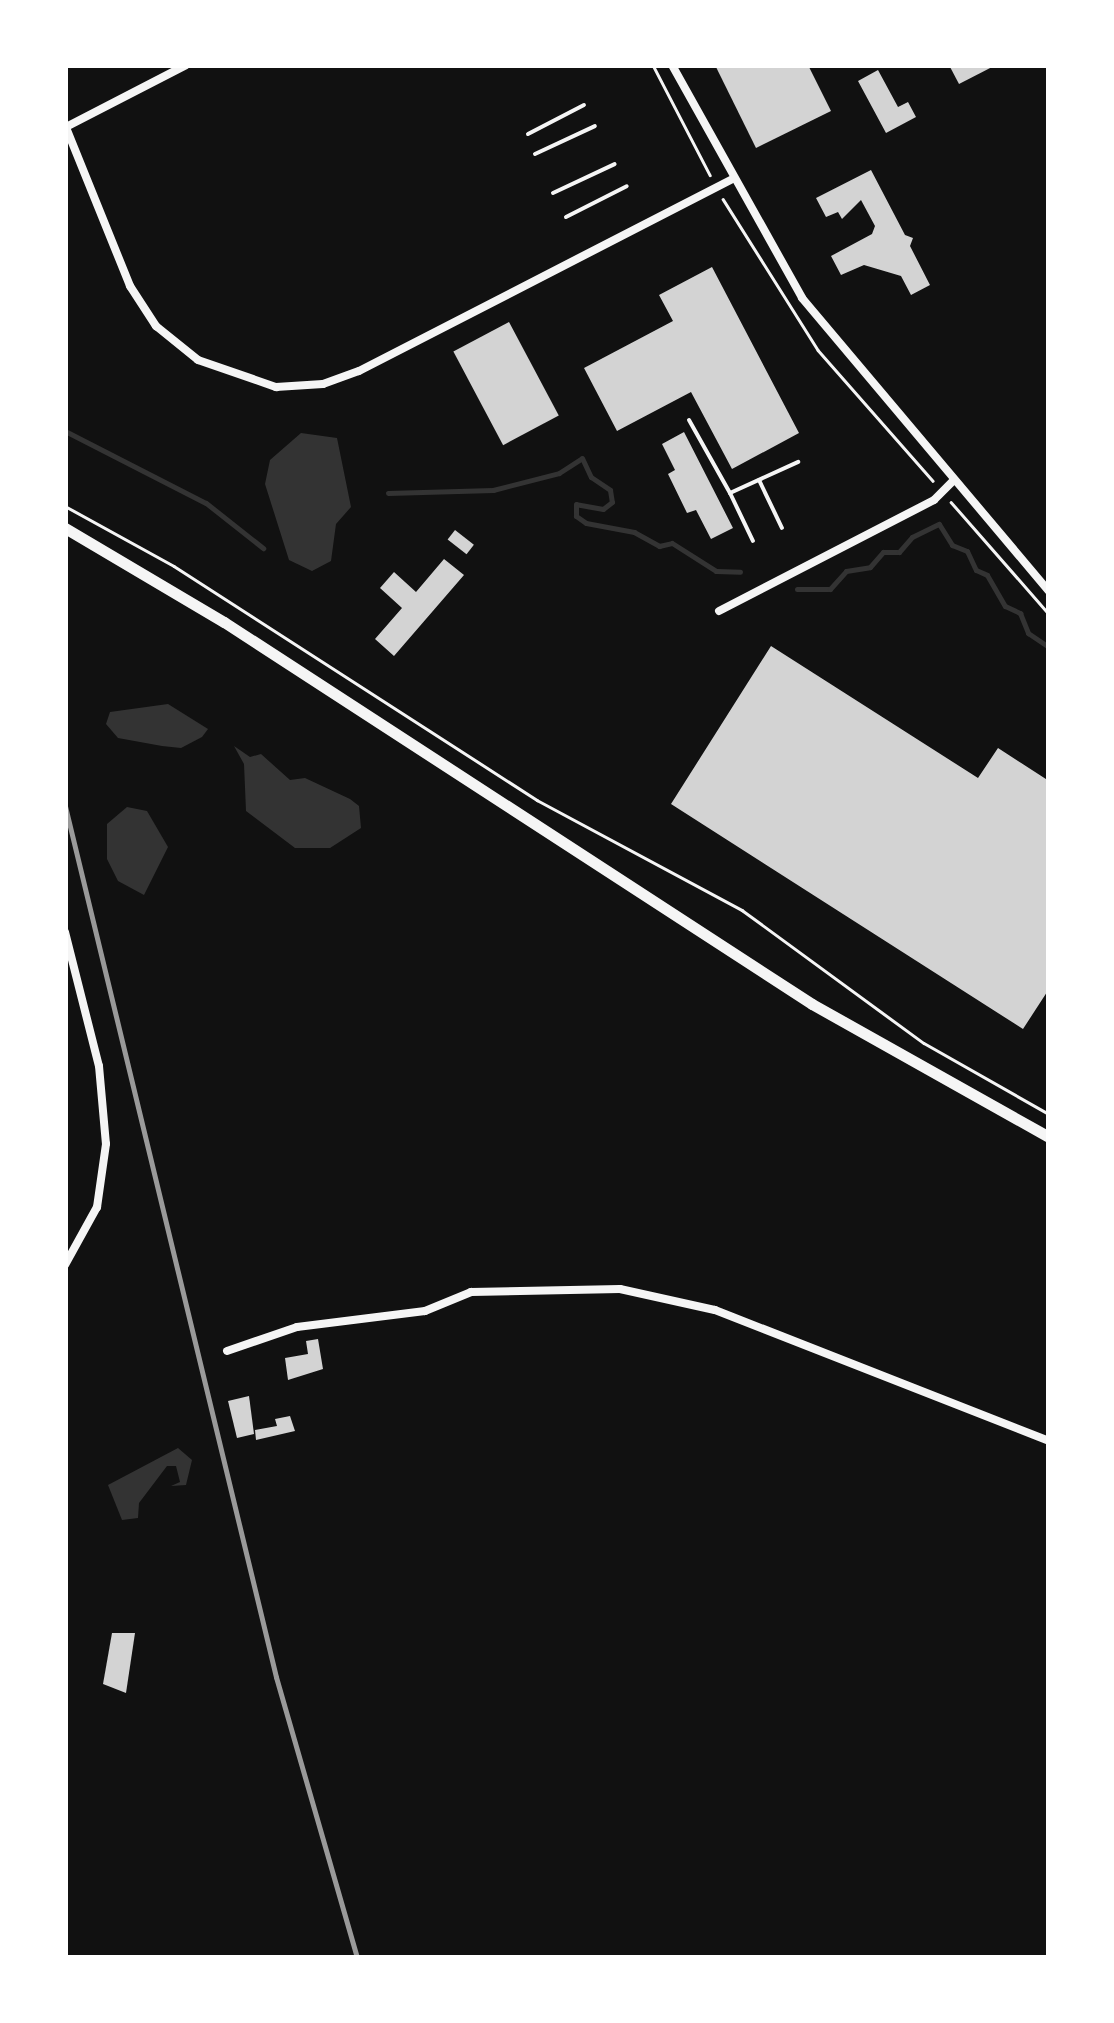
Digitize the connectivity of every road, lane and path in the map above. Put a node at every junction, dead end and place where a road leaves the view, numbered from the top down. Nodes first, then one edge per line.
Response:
1 (186, 65) edge
2 (672, 65) edge
3 (584, 106) dead end
4 (65, 126) edge
5 (595, 126) dead end
6 (528, 134) dead end
7 (535, 154) dead end
8 (615, 164) dead end
9 (732, 178) junction
10 (627, 186) dead end
11 (554, 194) dead end
12 (566, 217) dead end
13 (689, 420) dead end
14 (798, 462) dead end
15 (759, 480) junction
16 (953, 481) junction
17 (730, 493) junction
18 (65, 506) edge
19 (65, 528) edge
20 (782, 528) dead end
21 (753, 542) dead end
22 (1049, 591) edge
23 (719, 611) dead end
24 (65, 932) edge
25 (1049, 1114) edge
26 (1049, 1137) edge
27 (65, 1266) edge
28 (227, 1352) dead end
29 (1049, 1441) edge

1 - 4 street
2 - 9 street
3 - 6 lane
4 - 9 street
5 - 7 lane
8 - 11 lane
9 - 16 street
10 - 12 lane
13 - 17 lane
14 - 15 lane
15 - 17 lane
15 - 20 lane
16 - 22 street
16 - 23 street
17 - 21 lane
18 - 25 path
19 - 26 main road
24 - 27 street
28 - 29 street

